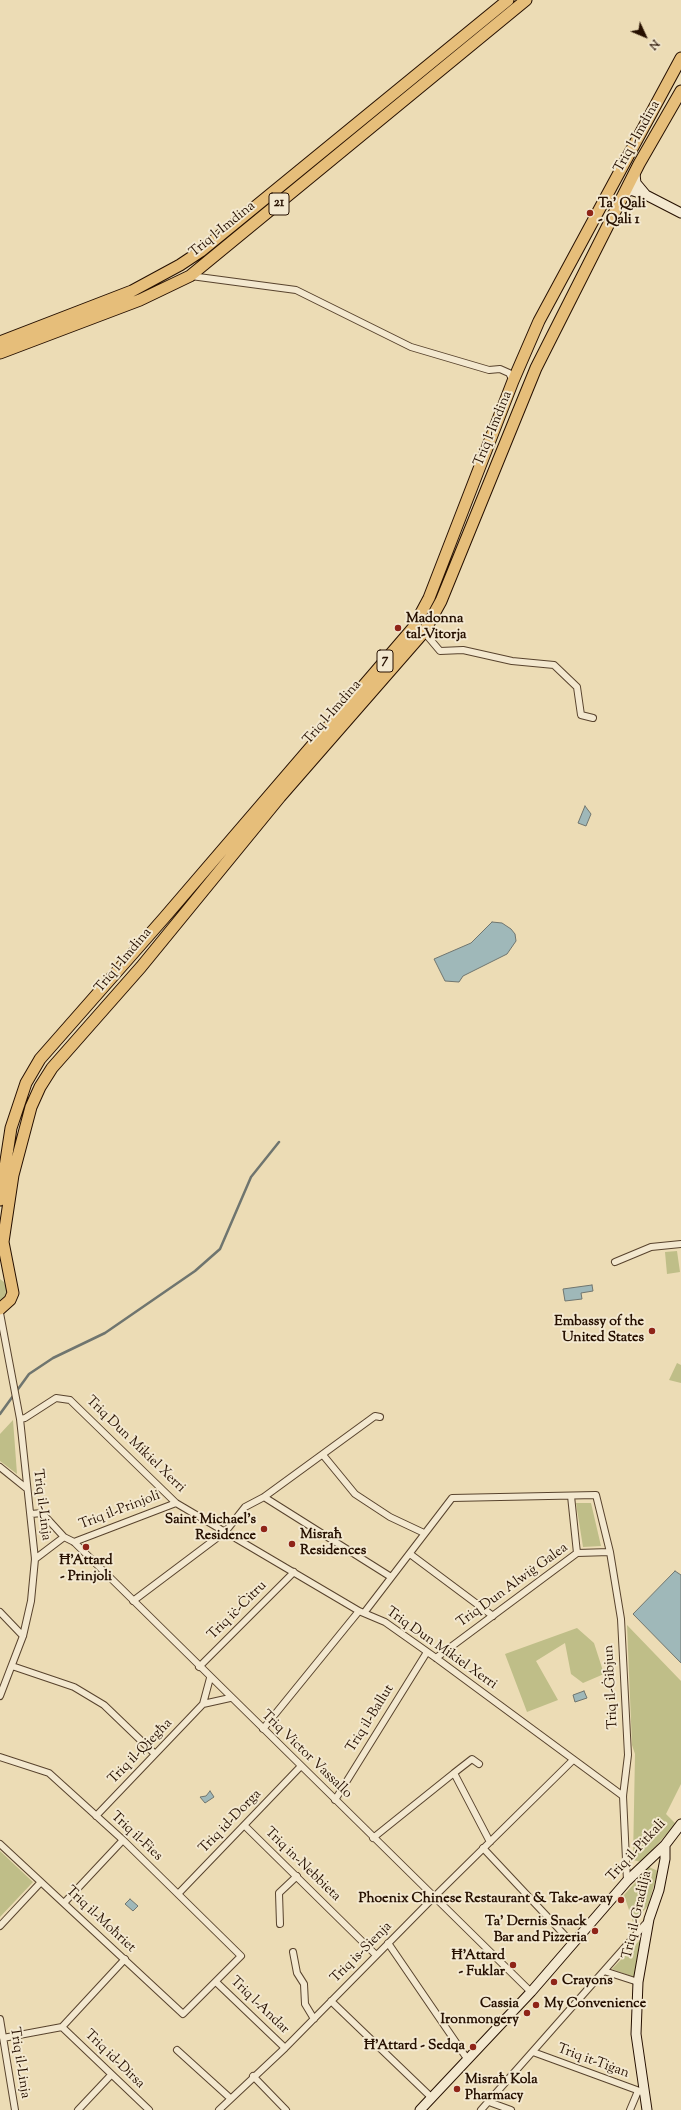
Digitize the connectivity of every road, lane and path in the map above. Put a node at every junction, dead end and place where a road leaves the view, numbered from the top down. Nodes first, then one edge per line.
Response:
1 (508, 0) edge
2 (526, 0) edge
3 (681, 58) edge
4 (681, 91) edge
5 (634, 174) junction
6 (646, 195) junction
7 (621, 198) junction
8 (681, 213) edge
9 (190, 276) junction
10 (0, 342) edge
11 (0, 353) edge
12 (513, 381) junction
13 (424, 632) junction
14 (593, 718) dead end
15 (0, 1200) edge
16 (681, 1244) edge
17 (615, 1262) dead end
18 (0, 1272) edge
19 (10, 1279) junction
20 (0, 1309) edge
21 (0, 1313) edge
22 (380, 1417) dead end
23 (20, 1419) junction
24 (323, 1455) junction
25 (0, 1468) edge
26 (26, 1488) junction
27 (571, 1496) junction
28 (264, 1497) junction
29 (176, 1502) junction
30 (31, 1514) junction
31 (226, 1531) junction
32 (424, 1533) junction
33 (64, 1537) junction
34 (74, 1542) junction
35 (610, 1552) junction
36 (577, 1553) junction
37 (410, 1554) junction
38 (35, 1559) junction
39 (294, 1572) junction
40 (391, 1577) junction
41 (133, 1601) junction
42 (0, 1612) edge
43 (361, 1612) junction
44 (493, 1616) junction
45 (22, 1636) junction
46 (427, 1652) junction
47 (436, 1658) junction
48 (12, 1666) junction
49 (199, 1667) junction
50 (210, 1678) junction
51 (0, 1696) edge
52 (230, 1698) junction
53 (203, 1704) junction
54 (263, 1729) junction
55 (155, 1754) junction
56 (0, 1757) edge
57 (573, 1760) junction
58 (479, 1764) dead end
59 (301, 1766) junction
60 (454, 1773) junction
61 (623, 1796) junction
62 (335, 1800) junction
63 (96, 1816) junction
64 (681, 1824) edge
65 (245, 1826) junction
66 (373, 1838) junction
67 (123, 1840) junction
68 (490, 1842) junction
69 (0, 1844) edge
70 (665, 1845) junction
71 (483, 1848) junction
72 (297, 1876) junction
73 (627, 1881) junction
74 (41, 1882) junction
75 (178, 1894) junction
76 (434, 1897) junction
77 (64, 1903) junction
78 (649, 1919) junction
79 (280, 1924) dead end
80 (0, 1926) edge
81 (388, 1943) junction
82 (573, 1944) junction
83 (292, 1952) dead end
84 (376, 1955) junction
85 (125, 1959) junction
86 (604, 1971) junction
87 (216, 1982) junction
88 (638, 1982) junction
89 (531, 1992) junction
90 (331, 2001) junction
91 (0, 2019) edge
92 (314, 2019) junction
93 (62, 2027) junction
94 (3, 2038) junction
95 (285, 2048) junction
96 (177, 2050) dead end
97 (533, 2052) junction
98 (468, 2060) junction
99 (111, 2075) junction
100 (253, 2076) junction
101 (641, 2092) junction
102 (230, 2098) junction
103 (432, 2098) junction
104 (489, 2102) junction
105 (15, 2110) edge
106 (78, 2110) edge
107 (149, 2110) edge
108 (219, 2110) edge
109 (286, 2110) edge
110 (420, 2110) edge
111 (481, 2110) edge
112 (512, 2110) edge
113 (630, 2110) edge
114 (646, 2110) edge

1 - 10 highway, Triq l-Imdina / 21
2 - 9 highway, Triq l-Imdina / 21
3 - 12 highway, Triq l-Imdina / 7
4 - 5 highway, Triq l-Imdina / 7
5 - 6 street
5 - 7 highway, Triq l-Imdina / 7
6 - 7 street
6 - 8 street
7 - 13 highway, Triq l-Imdina / 7
9 - 11 highway, Triq l-Imdina / 21
9 - 12 street
12 - 15 highway, Triq l-Imdina / 7
13 - 14 street
13 - 19 highway, Triq l-Imdina / 7
16 - 17 street
18 - 19 highway
19 - 20 highway, Triq l-Imdina / 7
21 - 23 street, Triq il-Linja
22 - 24 street
23 - 26 street, Triq il-Linja
23 - 29 street, Triq Dun Mikiel Xerri
24 - 28 street
24 - 32 street
25 - 26 street
26 - 30 street, Triq il-Linja
27 - 32 street
27 - 35 street, Triq il-Ġibjun
27 - 36 street
28 - 31 street
28 - 40 street
29 - 31 street, Triq Dun Mikiel Xerri
29 - 34 street, Triq il-Prinjoli
30 - 33 street, Triq Victor Vassallo
30 - 38 street, Triq il-Linja
31 - 39 street, Triq Dun Mikiel Xerri
31 - 41 street
32 - 37 street
33 - 34 street, Triq Victor Vassallo
33 - 38 street
34 - 41 street, Triq Victor Vassallo
35 - 36 street, Triq Dun Alwiġ Galea
35 - 61 street, Triq il-Ġibjun
36 - 44 street, Triq Dun Alwiġ Galea
37 - 40 street
37 - 44 street
38 - 45 street, Triq il-Linja
39 - 43 street, Triq Dun Mikiel Xerri
39 - 49 street, Triq iċ-Ċitru
40 - 43 street
41 - 49 street, Triq Victor Vassallo
42 - 45 street
43 - 46 street, Triq Dun Mikiel Xerri
43 - 54 street
44 - 47 street, Triq Dun Alwiġ Galea
45 - 48 street, Triq il-Linja
46 - 47 street, Triq Dun Mikiel Xerri
46 - 62 street, Triq il-Ballut
47 - 57 street, Triq Dun Mikiel Xerri
48 - 51 street, Triq il-Linja
48 - 55 street
49 - 50 street, Triq Victor Vassallo
50 - 52 street, Triq Victor Vassallo
50 - 53 street, Triq il-Qiegħa
52 - 53 street
52 - 54 street, Triq Victor Vassallo
53 - 55 street, Triq il-Qiegħa
54 - 59 street, Triq Victor Vassallo
55 - 63 street, Triq il-Qiegħa
56 - 63 street, Triq il-Fies
57 - 61 street, Triq Dun Mikiel Xerri
57 - 68 street, Triq is-Sienja
58 - 60 street
59 - 62 street, Triq Victor Vassallo
59 - 65 street, Triq id-Dorga
60 - 66 street
60 - 68 street
61 - 73 street, Triq il-Ġibjun
62 - 66 street, Triq Victor Vassallo
63 - 67 street, Triq il-Fies
64 - 70 street, Triq il-Pitkali
65 - 72 street, Triq in-Nebbieta
65 - 75 street, Triq id-Dorga
66 - 76 street, Triq Victor Vassallo
67 - 75 street, Triq il-Fies
67 - 77 street
68 - 71 street, Triq is-Sienja
69 - 74 street, Triq il-Moħriet
70 - 73 street, Triq il-Pitkali
70 - 78 street, Triq il-Gradilja
71 - 76 street, Triq is-Sienja
71 - 82 street
72 - 79 street
72 - 84 street, Triq in-Nebbieta
73 - 82 street, Triq il-Pitkali
74 - 77 street, Triq il-Moħriet
74 - 80 street
75 - 87 street, Triq il-Fies
76 - 81 street, Triq is-Sienja
76 - 89 street, Triq Victor Vassallo
77 - 85 street, Triq il-Moħriet
78 - 86 street
78 - 88 street, Triq il-Gradilja
81 - 84 street, Triq is-Sienja
81 - 98 street
82 - 89 street, Triq il-Pitkali
83 - 92 street
84 - 90 street, Triq is-Sienja
85 - 87 street, Triq il-Moħriet
85 - 93 street
86 - 88 street
86 - 97 street
87 - 95 street, Triq l-Andar
88 - 101 street, Triq il-Gradilja
89 - 98 street, Triq il-Pitkali
90 - 92 street, Triq is-Sienja
90 - 103 street
91 - 94 street, Triq il-Linja
92 - 95 street, Triq is-Sienja
93 - 94 street
93 - 99 street, Triq id-Dirsa
94 - 105 street, Triq il-Linja
95 - 100 street, Triq is-Sienja
96 - 102 street
97 - 101 street, Triq it-Tiġan
97 - 104 street
98 - 103 street, Triq il-Pitkali
99 - 106 street
99 - 107 street, Triq id-Dirsa
100 - 102 street, Triq is-Sienja
100 - 109 street
101 - 113 street
101 - 114 street, Triq il-Gradilja
102 - 108 street, Triq is-Sienja
103 - 110 street, Triq il-Pitkali
104 - 111 street
104 - 112 street

